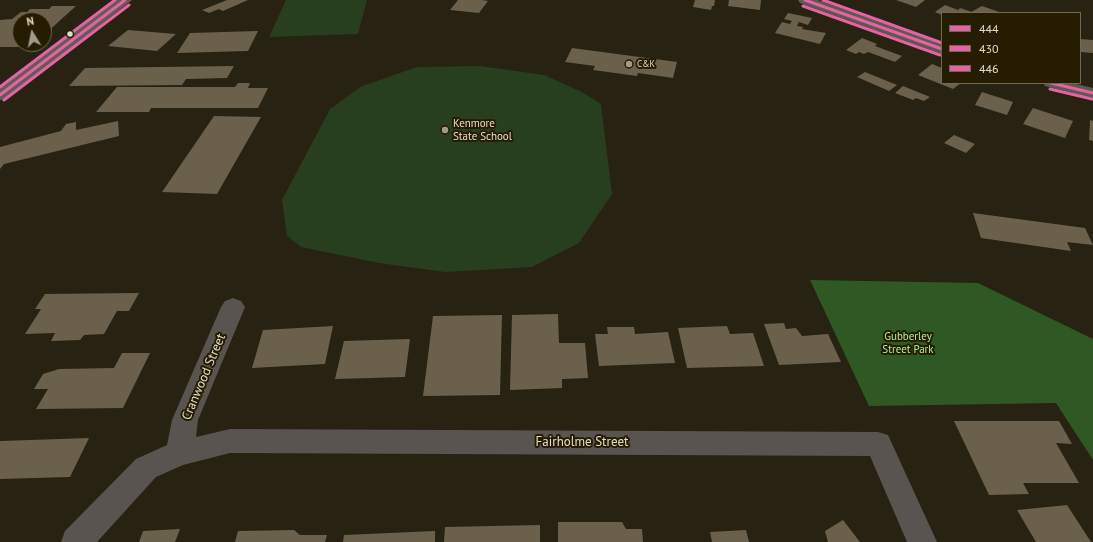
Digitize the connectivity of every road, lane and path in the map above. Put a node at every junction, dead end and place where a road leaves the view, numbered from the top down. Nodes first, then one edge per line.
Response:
1 (125, 0) edge
2 (805, 0) edge
3 (834, 0) edge
4 (941, 38) edge
5 (941, 49) edge
6 (1081, 79) edge
7 (1093, 83) edge
8 (1056, 84) edge
9 (1093, 93) edge
10 (0, 95) edge
11 (234, 307) dead end
12 (180, 453) junction
13 (76, 542) edge
14 (922, 542) edge

1 - 10 main road
2 - 5 highway
3 - 4 highway
6 - 7 highway
8 - 9 highway
11 - 12 street, Cranwood Street
12 - 13 street
12 - 14 street, Fairholme Street

